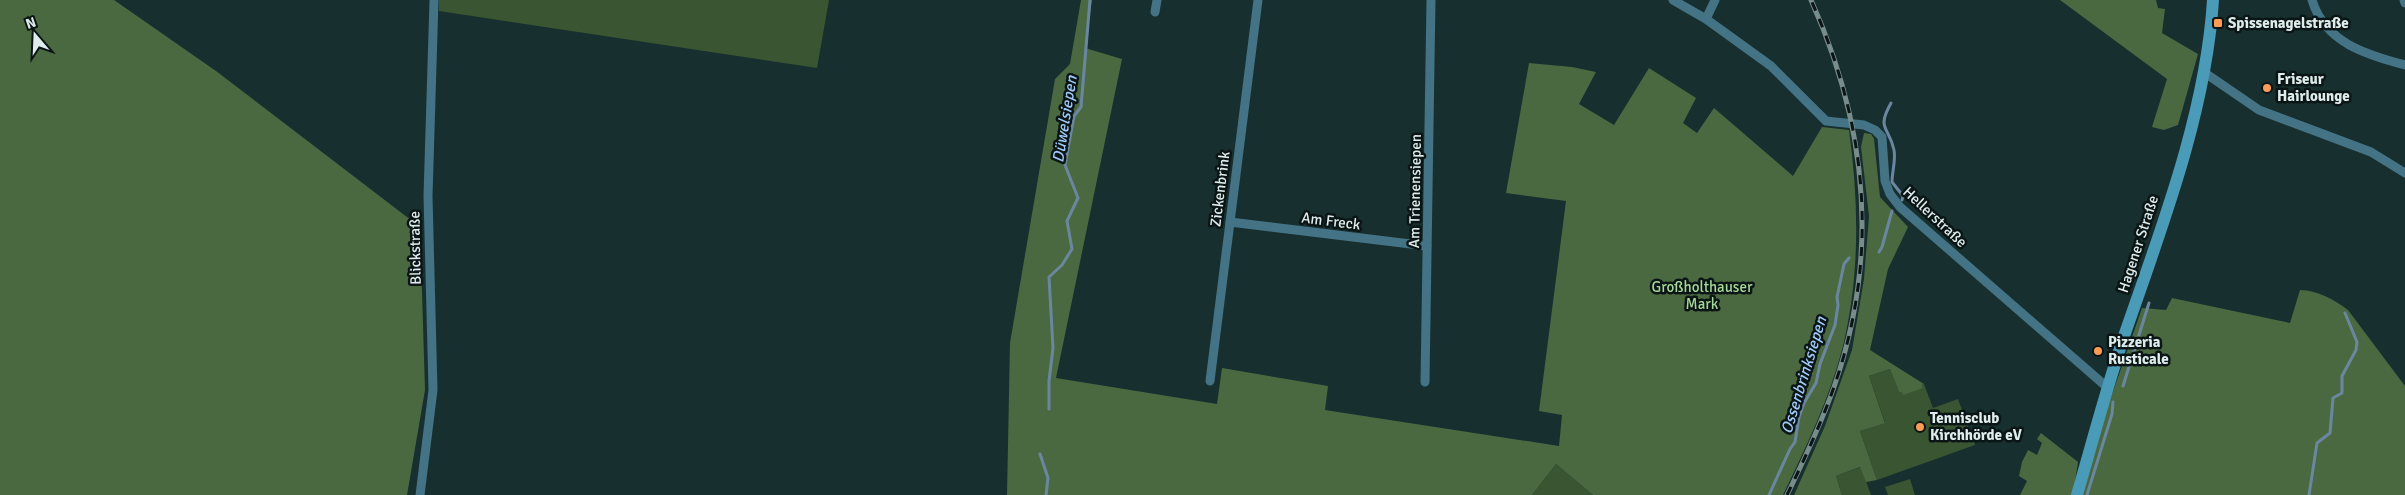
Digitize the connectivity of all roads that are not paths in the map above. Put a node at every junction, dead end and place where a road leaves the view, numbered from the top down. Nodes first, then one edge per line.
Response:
1 (434, 0) edge
2 (1157, 0) edge
3 (1258, 0) edge
4 (1431, 0) edge
5 (1673, 0) edge
6 (1715, 0) edge
7 (2213, 0) edge
8 (2312, 0) edge
9 (1155, 12) dead end
10 (1706, 19) junction
11 (2405, 66) edge
12 (2205, 73) junction
13 (2405, 173) edge
14 (1230, 222) junction
15 (1428, 246) junction
16 (1210, 381) dead end
17 (1425, 382) dead end
18 (2108, 388) junction
19 (420, 495) edge
20 (2077, 495) edge

1 - 19 street, Blickstraße
2 - 9 street
3 - 14 street, Zickenbrink
4 - 15 street, Am Trienensiepen
5 - 10 street, Hellerstraße
6 - 10 street
7 - 12 main road, Hagener Straße
8 - 11 street
10 - 18 street, Hellerstraße
12 - 13 street
12 - 18 main road, Hagener Straße
14 - 15 street, Am Freck
14 - 16 street, Zickenbrink
15 - 17 street, Am Trienensiepen
18 - 20 main road, Hagener Straße

